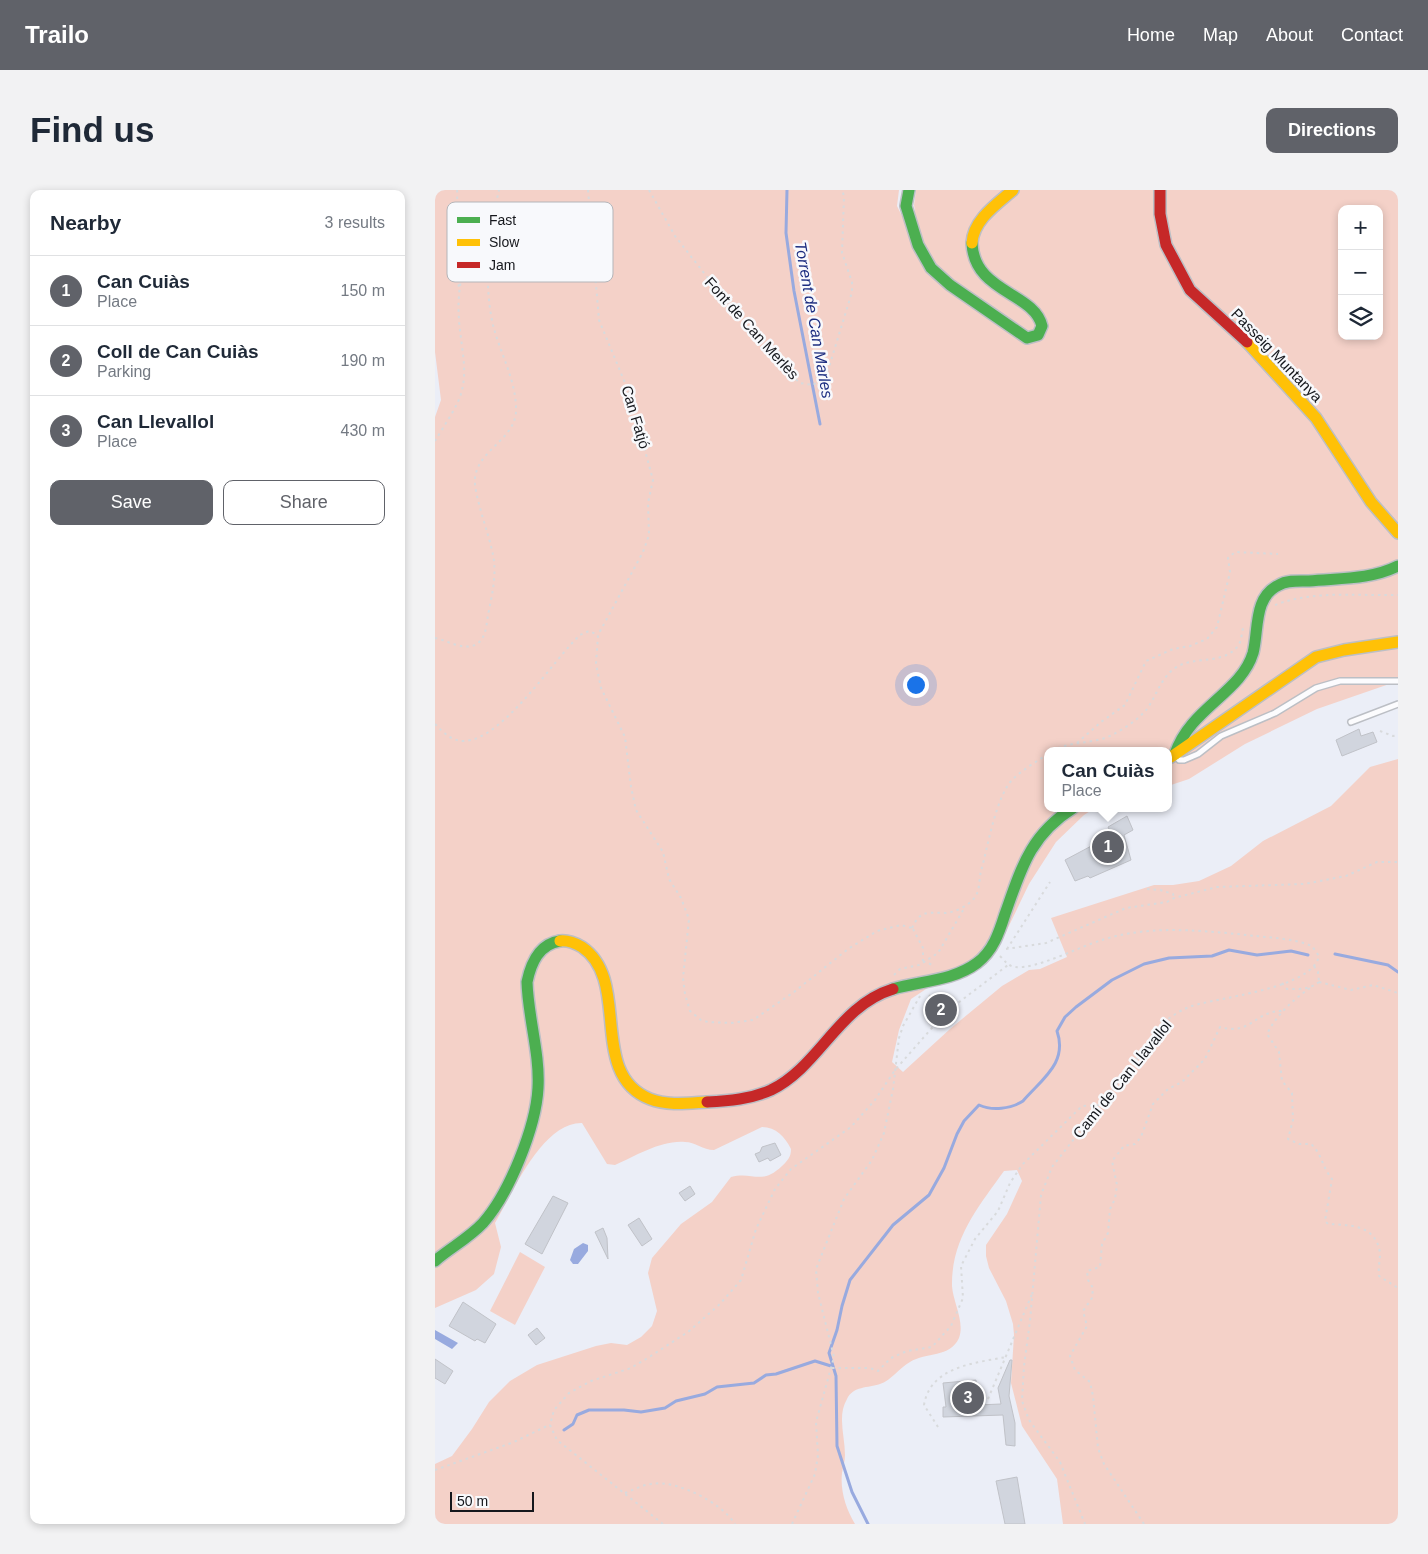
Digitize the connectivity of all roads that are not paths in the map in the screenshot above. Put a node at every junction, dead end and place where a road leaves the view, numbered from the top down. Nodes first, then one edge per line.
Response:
1 (909, 190) edge
2 (1013, 190) edge
3 (1159, 190) edge
4 (1398, 533) edge
5 (1398, 566) edge
6 (1398, 642) edge
7 (1398, 680) edge
8 (1398, 704) edge
9 (1351, 722) dead end
10 (1172, 755) edge
11 (1172, 756) edge
12 (1172, 757) edge
13 (1067, 812) edge
14 (435, 1261) edge

1 - 2 main road
3 - 4 main road, Passeig Muntanya
5 - 10 main road
6 - 11 main road
7 - 12 lane
8 - 9 lane
13 - 14 main road

